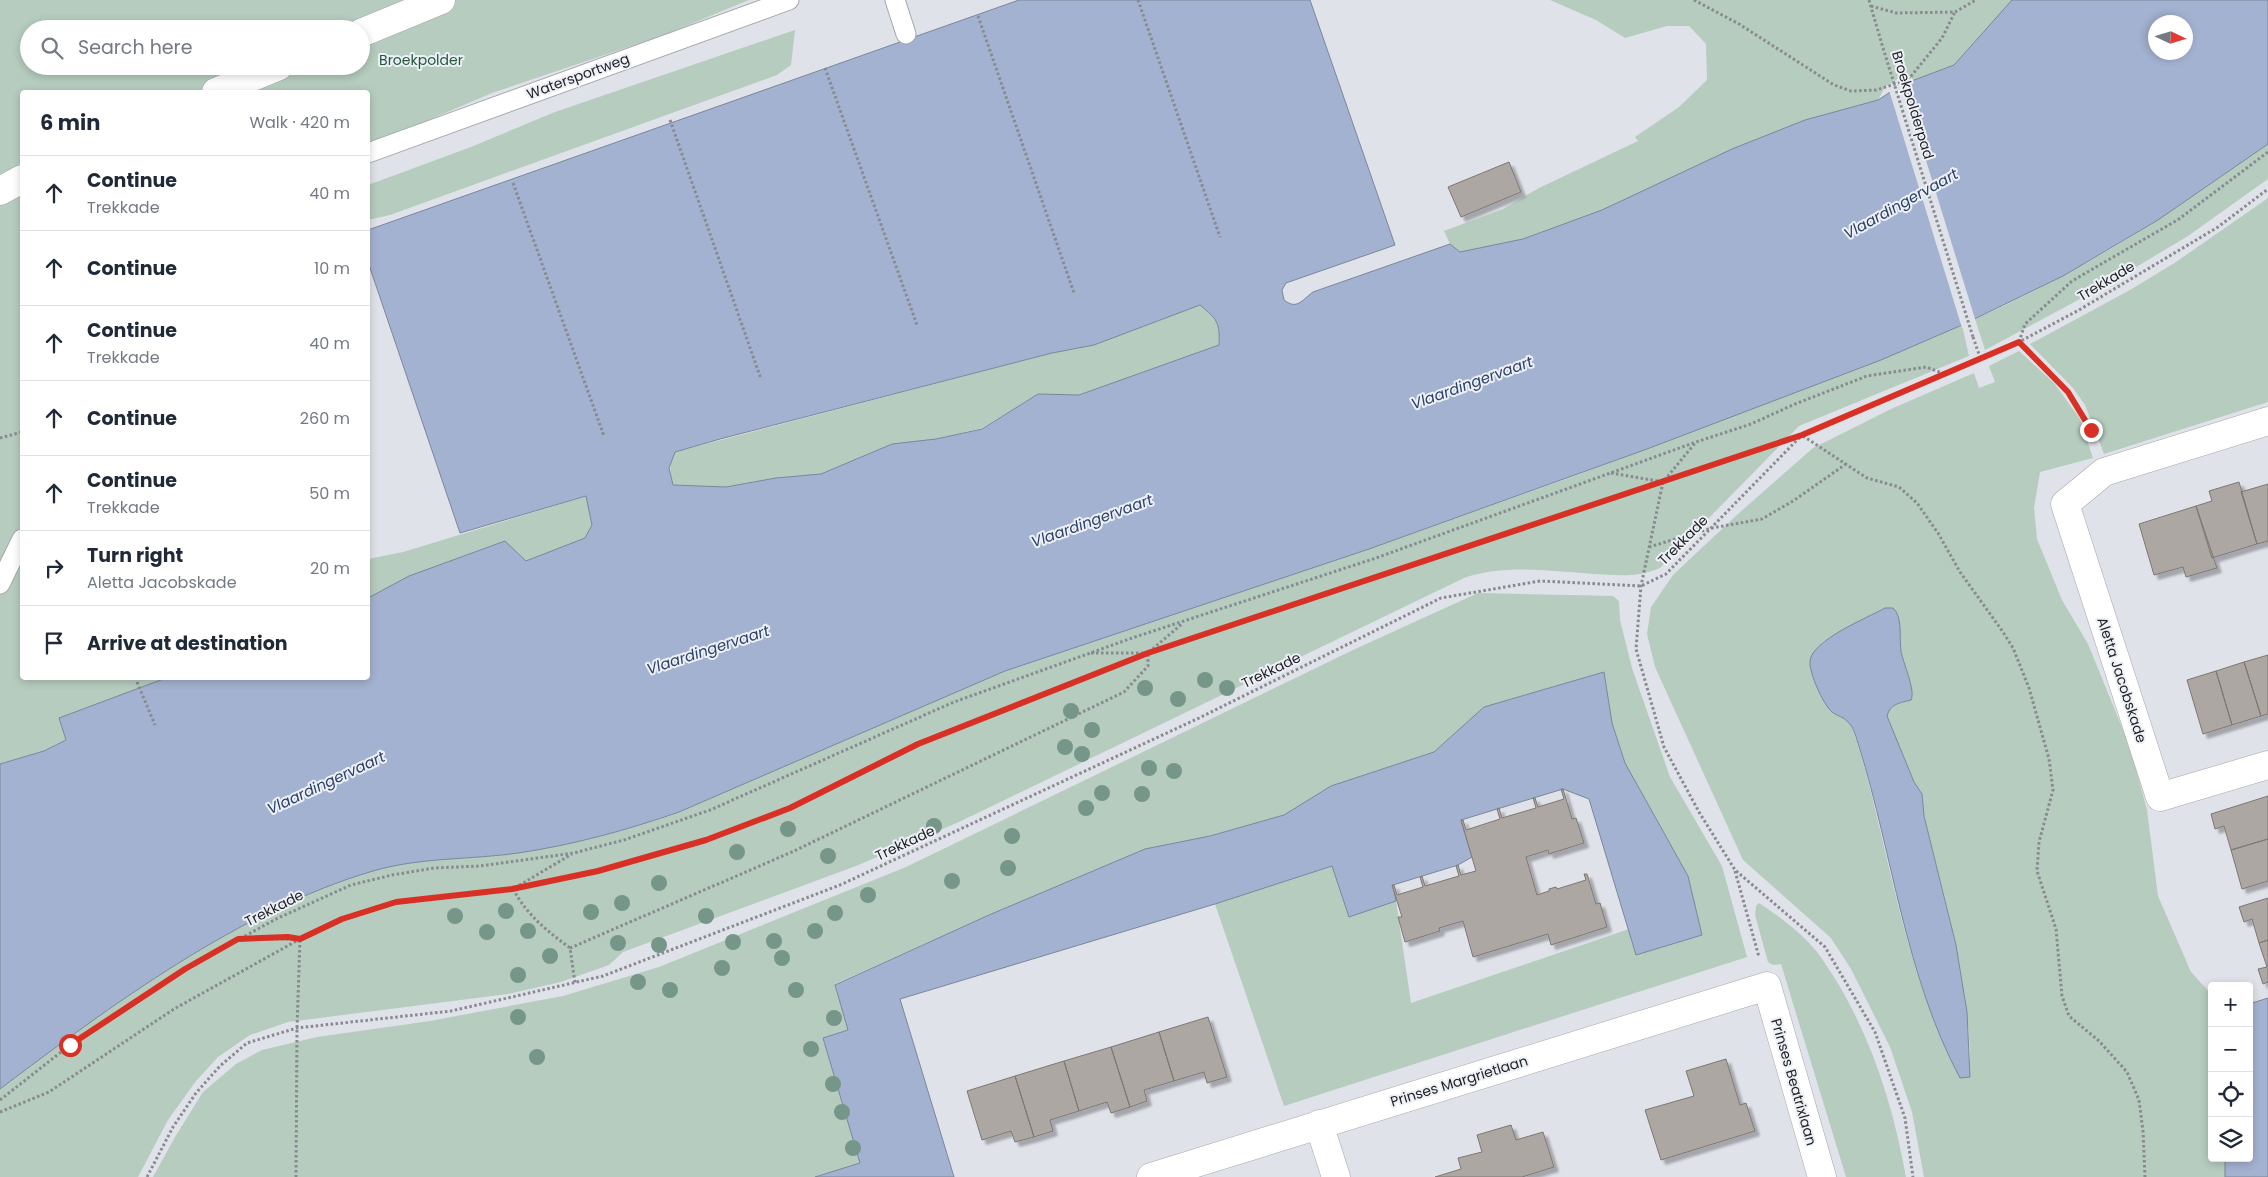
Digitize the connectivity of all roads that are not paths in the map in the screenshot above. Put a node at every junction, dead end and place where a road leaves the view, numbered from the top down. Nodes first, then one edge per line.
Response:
1 (441, 0) edge
2 (789, 0) edge
3 (895, 0) edge
4 (370, 28) edge
5 (906, 34) dead end
6 (257, 75) edge
7 (221, 90) edge
8 (370, 152) edge
9 (20, 180) edge
10 (0, 191) edge
11 (2268, 421) edge
12 (20, 543) edge
13 (0, 584) edge
14 (2268, 765) edge
15 (1767, 986) joint
16 (1319, 1124) junction
17 (1151, 1177) edge
18 (1336, 1177) edge
19 (1822, 1177) edge

1 - 4 street
2 - 8 lane, Watersportweg
3 - 5 lane
6 - 7 street
9 - 10 street
11 - 14 street, Aletta Jacobskade
12 - 13 lane
15 - 16 street, Prinses Margrietlaan
15 - 19 street, Prinses Beatrixlaan
16 - 17 street, Prinses Margrietlaan
16 - 18 street

